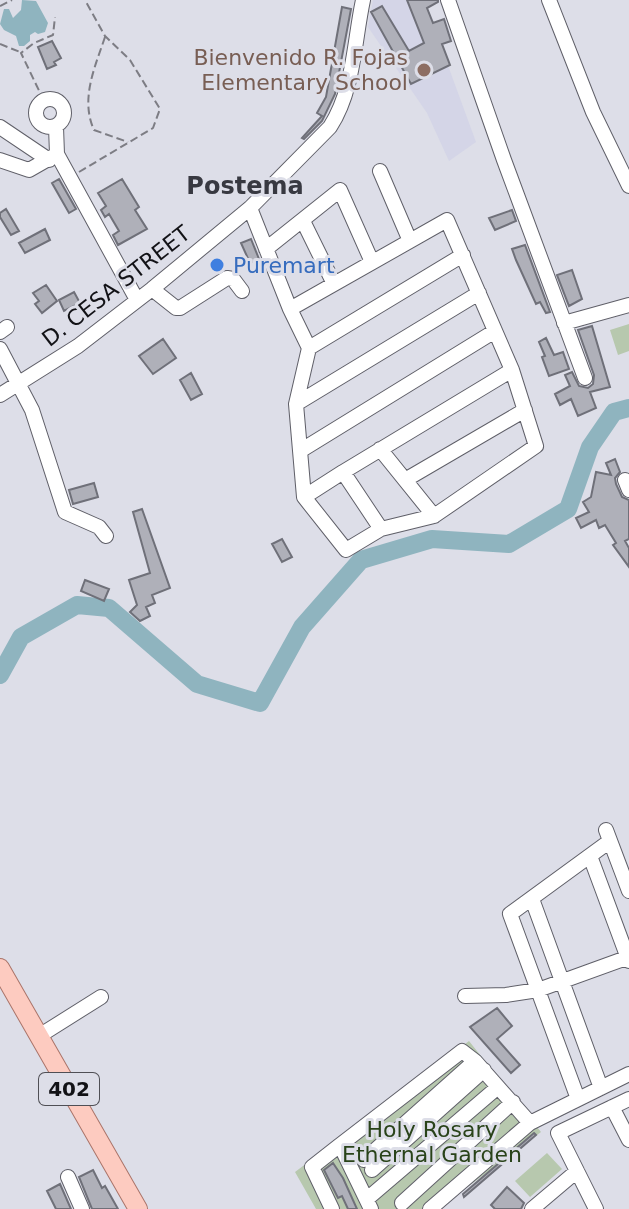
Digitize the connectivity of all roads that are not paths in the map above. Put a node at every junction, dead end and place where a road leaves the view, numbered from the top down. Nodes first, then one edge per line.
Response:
1 (363, 0) edge
2 (448, 0) edge
3 (549, 0) edge
4 (44, 101) road end
5 (0, 127) edge
6 (53, 157) junction
7 (0, 160) edge
8 (380, 171) dead end
9 (629, 186) edge
10 (250, 208) junction
11 (303, 221) junction
12 (410, 241) junction
13 (266, 249) junction
14 (463, 255) junction
15 (372, 262) junction
16 (334, 284) junction
17 (152, 289) junction
18 (242, 291) dead end
19 (479, 293) junction
20 (137, 300) junction
21 (629, 305) edge
22 (290, 309) junction
23 (564, 323) junction
24 (495, 331) junction
25 (309, 348) junction
26 (0, 349) edge
27 (5, 370) edge
28 (512, 370) junction
29 (585, 378) dead end
30 (20, 384) junction
31 (0, 395) edge
32 (296, 404) junction
33 (525, 410) junction
34 (380, 449) junction
35 (300, 451) junction
36 (343, 472) junction
37 (405, 480) junction
38 (304, 497) junction
39 (434, 516) junction
40 (381, 529) junction
41 (106, 536) dead end
42 (590, 856) junction
43 (629, 891) edge
44 (532, 899) junction
45 (629, 959) edge
46 (0, 968) edge
47 (562, 981) junction
48 (538, 990) junction
49 (465, 996) dead end
50 (101, 997) dead end
51 (39, 1036) junction
52 (479, 1065) junction
53 (629, 1074) edge
54 (498, 1087) junction
55 (601, 1088) junction
56 (578, 1099) junction
57 (629, 1099) edge
58 (513, 1102) junction
59 (612, 1107) junction
60 (530, 1123) junction
61 (406, 1131) junction
62 (629, 1140) edge
63 (340, 1145) junction
64 (425, 1151) junction
65 (368, 1165) dead end
66 (577, 1171) junction
67 (68, 1177) dead end
68 (402, 1203) dead end
69 (369, 1204) edge
70 (82, 1209) edge
71 (138, 1209) edge
72 (332, 1209) edge
73 (430, 1209) edge
74 (532, 1209) edge
75 (596, 1209) edge

1 - 10 street, D. CESA STREET
2 - 23 street
3 - 9 street
4 - 6 street
5 - 6 street
6 - 7 street
6 - 20 street
8 - 12 street
10 - 13 street
10 - 17 street, D. CESA STREET
11 - 13 street
11 - 15 street
11 - 16 street
12 - 14 street
12 - 15 street
13 - 22 street
14 - 19 street
14 - 25 street
15 - 16 street
16 - 22 street
17 - 18 street
17 - 20 street, D. CESA STREET
19 - 24 street
19 - 32 street
20 - 30 street, D. CESA STREET
21 - 23 street
22 - 25 street
23 - 29 street
24 - 28 street
24 - 35 street
25 - 32 street
26 - 27 street
27 - 30 street
28 - 33 street
28 - 34 street
30 - 31 street, D. CESA STREET
30 - 41 street
32 - 35 street
33 - 37 street
33 - 39 street
34 - 36 street
34 - 37 street
35 - 38 street
36 - 38 street
36 - 40 street
37 - 39 street
38 - 40 street
39 - 40 street
42 - 43 street
42 - 44 street
42 - 45 street
44 - 47 street
44 - 48 street
45 - 47 street
46 - 51 main road, 402
47 - 48 street
47 - 55 street
48 - 49 street
48 - 56 street
50 - 51 street
51 - 71 main road, 402
52 - 54 street
52 - 61 street
52 - 63 street
53 - 55 street
54 - 58 street
54 - 64 street
55 - 56 street
56 - 60 street
57 - 59 street
58 - 60 street
58 - 68 street
59 - 62 street
59 - 66 street
60 - 73 street
61 - 64 street
61 - 65 street
63 - 69 street
63 - 72 street
64 - 69 street
66 - 74 street
66 - 75 street
67 - 70 street

